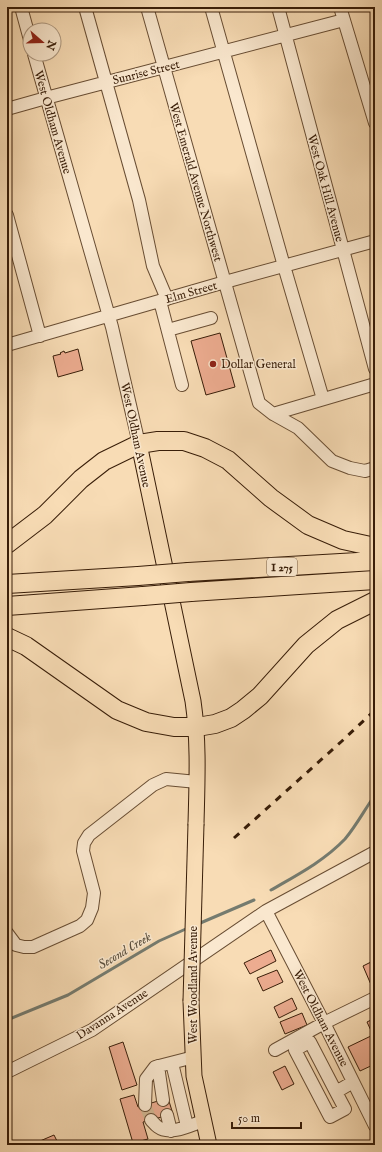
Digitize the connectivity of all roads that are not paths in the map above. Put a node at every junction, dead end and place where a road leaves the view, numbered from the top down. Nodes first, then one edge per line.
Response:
1 (21, 7) edge
2 (85, 7) edge
3 (147, 7) edge
4 (211, 7) edge
5 (278, 7) edge
6 (340, 7) edge
7 (344, 20) junction
8 (25, 22) edge
9 (285, 36) junction
10 (224, 52) junction
11 (36, 62) edge
12 (163, 68) junction
13 (105, 83) junction
14 (46, 98) junction
15 (7, 109) edge
16 (375, 123) edge
17 (7, 215) edge
18 (375, 241) edge
19 (343, 250) junction
20 (284, 266) junction
21 (225, 282) junction
22 (163, 300) junction
23 (108, 316) junction
24 (211, 318) dead end
25 (168, 330) junction
26 (40, 336) junction
27 (7, 345) edge
28 (375, 369) edge
29 (375, 384) edge
30 (182, 385) dead end
31 (323, 400) junction
32 (273, 414) junction
33 (139, 444) junction
34 (375, 468) edge
35 (7, 544) edge
36 (375, 547) edge
37 (375, 561) edge
38 (375, 580) edge
39 (7, 584) edge
40 (375, 601) edge
41 (7, 606) edge
42 (7, 637) edge
43 (197, 728) junction
44 (197, 782) junction
45 (196, 824) joint
46 (375, 852) edge
47 (266, 911) junction
48 (7, 933) edge
49 (375, 998) edge
50 (324, 1023) junction
51 (302, 1041) junction
52 (274, 1050) dead end
53 (194, 1056) junction
54 (172, 1063) junction
55 (158, 1066) junction
56 (7, 1072) edge
57 (354, 1082) junction
58 (336, 1092) junction
59 (163, 1100) dead end
60 (145, 1105) tunnel mouth
61 (167, 1115) dead end
62 (151, 1120) tunnel mouth
63 (203, 1121) junction
64 (187, 1126) junction
65 (375, 1126) edge
66 (171, 1131) junction
67 (209, 1145) edge

1 - 8 street
2 - 13 street
3 - 12 street, West Emerald Avenue Northwest
4 - 10 street
5 - 9 street, West Oak Hill Avenue
6 - 7 street
7 - 9 street, Sunrise Street
7 - 16 street
9 - 10 street, Sunrise Street
9 - 19 street, West Oak Hill Avenue
10 - 12 street, Sunrise Street
10 - 20 street
11 - 14 street, West Oldham Avenue
12 - 13 street, Sunrise Street
12 - 21 street, West Emerald Avenue Northwest
13 - 14 street, Sunrise Street
13 - 22 street
14 - 15 street, Sunrise Street
14 - 23 street, West Oldham Avenue
17 - 26 street
18 - 19 street, Elm Street
19 - 20 street, Elm Street
19 - 28 street, West Oak Hill Avenue
20 - 21 street, Elm Street
20 - 31 street
21 - 22 street, Elm Street
21 - 32 street, West Emerald Avenue Northwest
22 - 23 street, Elm Street
22 - 25 street
23 - 26 street, Elm Street
23 - 33 street, West Oldham Avenue
24 - 25 street
25 - 30 street
26 - 27 street, Elm Street
29 - 31 street
31 - 32 street
32 - 34 street
33 - 35 highway
33 - 36 highway
33 - 43 main road, West Oldham Avenue
37 - 39 highway, I 275, bridge
38 - 41 highway, I 275, bridge
40 - 43 highway
42 - 43 highway
43 - 44 main road, West Oldham Avenue
44 - 45 main road, West Oldham Avenue
44 - 48 street
45 - 53 main road, West Woodland Avenue, bridge
46 - 47 street, Davanna Avenue
47 - 50 street, West Oldham Avenue
47 - 56 street, Davanna Avenue
49 - 50 street
50 - 51 street
50 - 57 street, West Oldham Avenue
51 - 52 street
51 - 58 street
51 - 58 street
53 - 54 street
53 - 63 main road, West Woodland Avenue
54 - 55 street
54 - 64 street
55 - 59 street
55 - 60 street
57 - 58 street
57 - 65 street, West Oldham Avenue
61 - 66 street
62 - 66 street
63 - 64 street
63 - 67 main road, West Woodland Avenue
64 - 66 street

